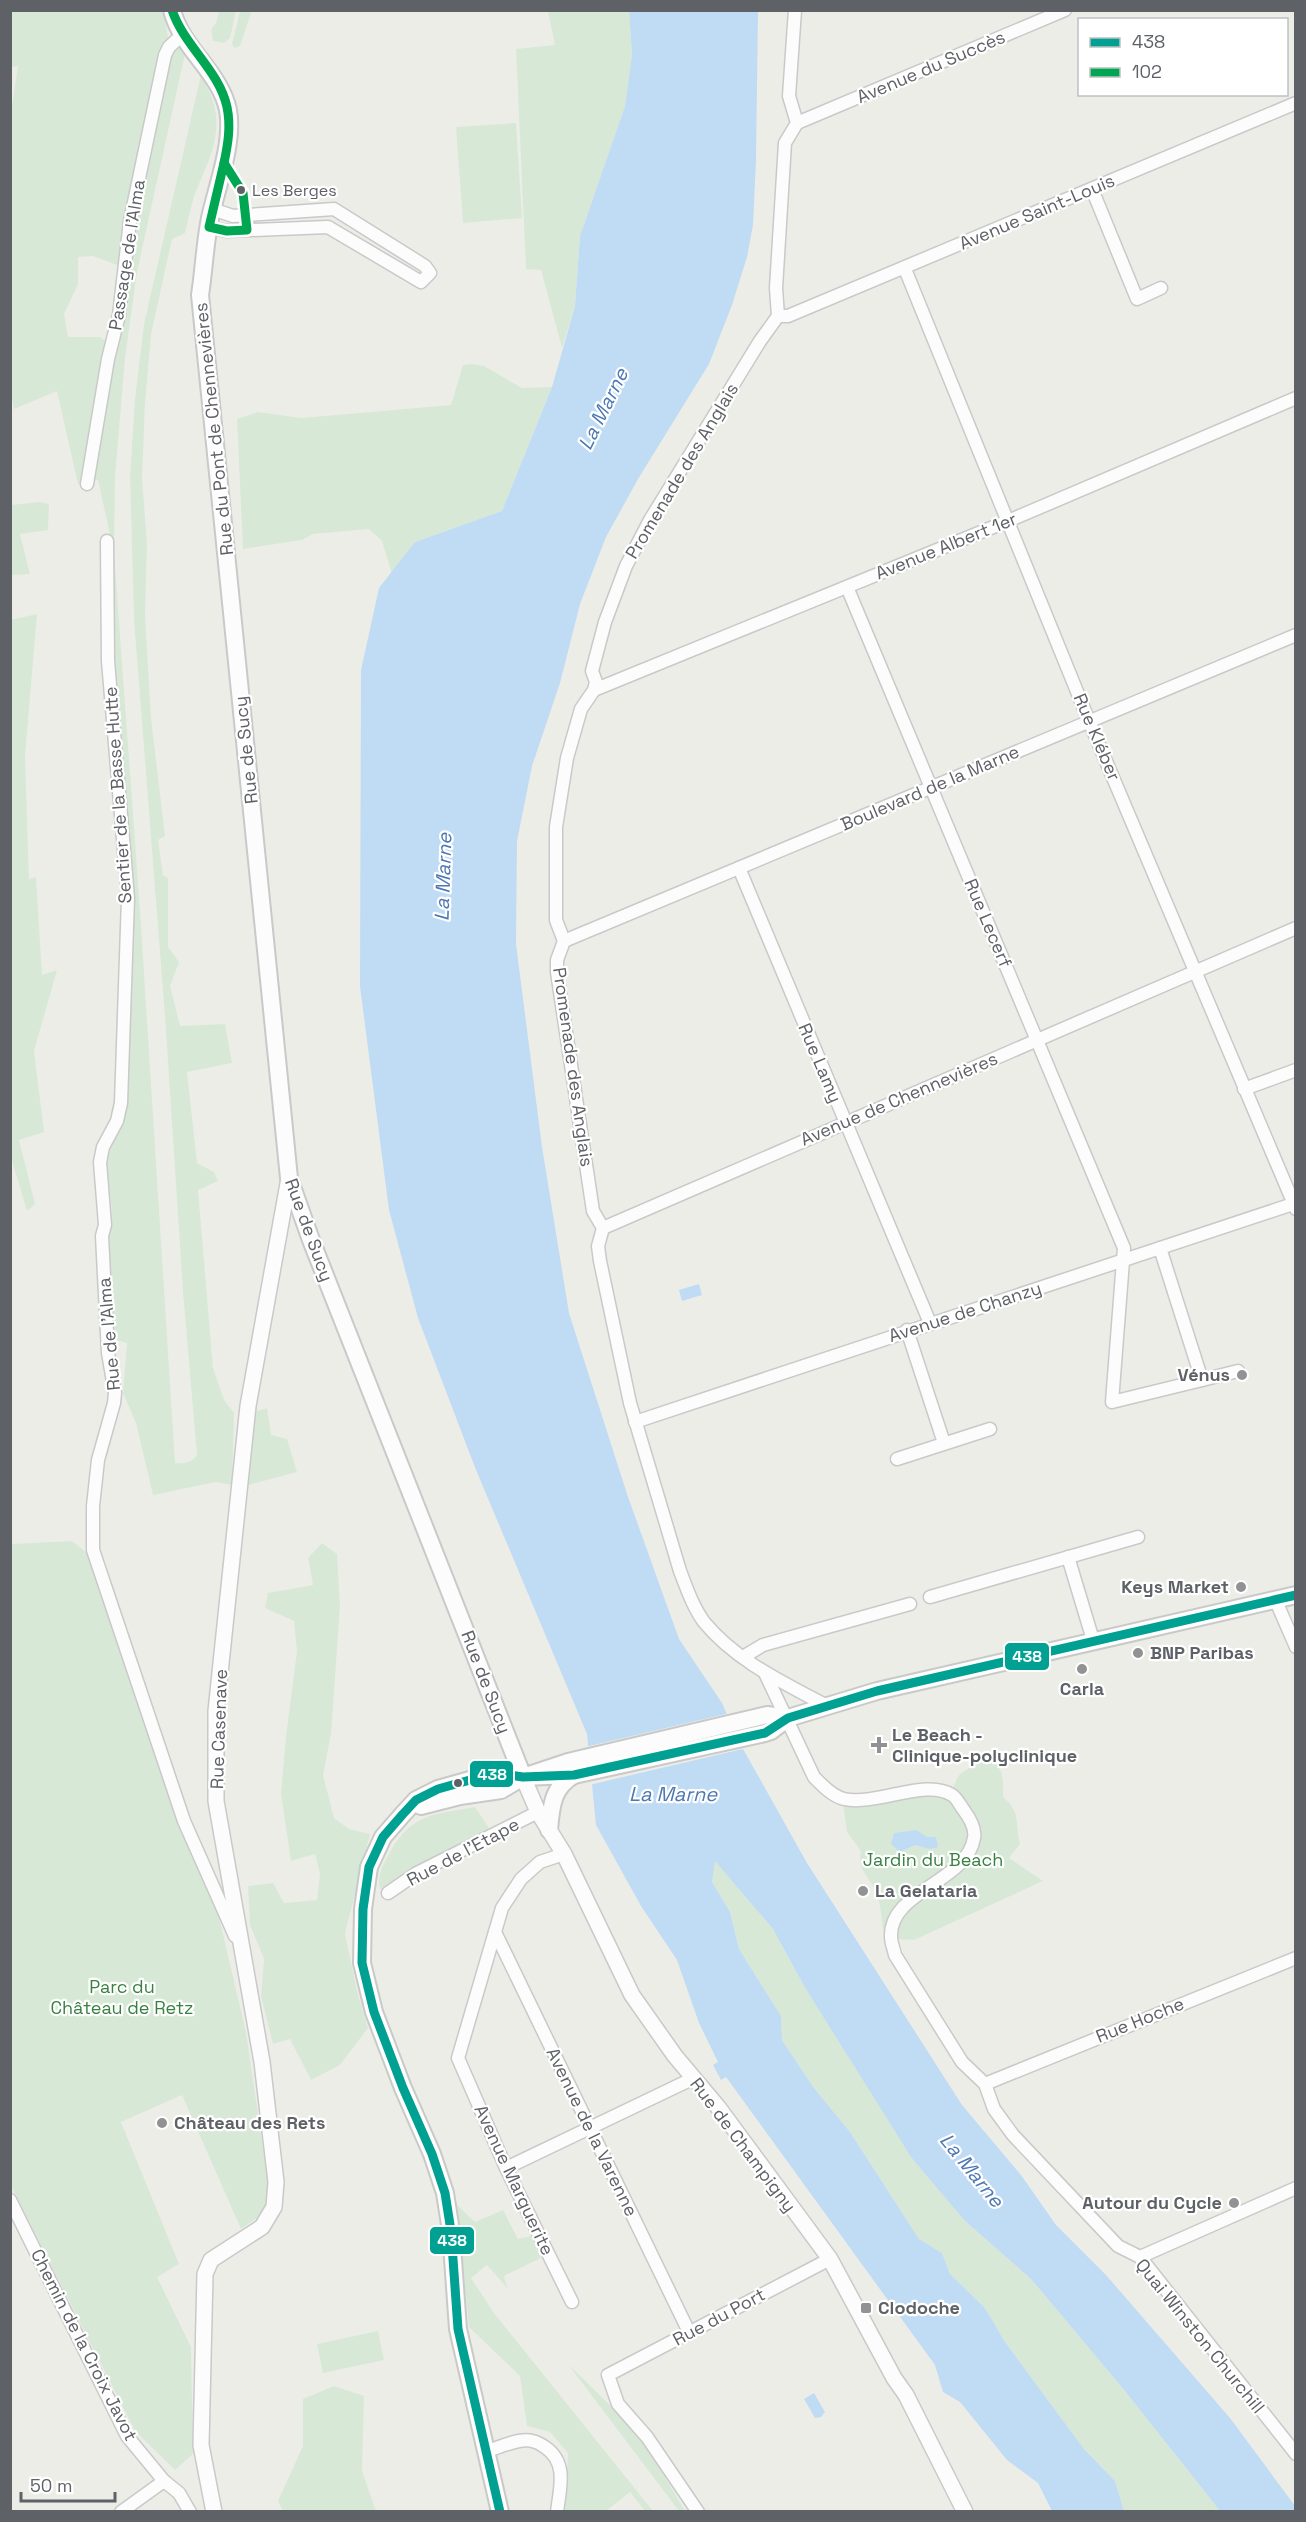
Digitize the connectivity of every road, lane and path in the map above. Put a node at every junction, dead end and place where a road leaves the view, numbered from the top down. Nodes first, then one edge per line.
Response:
1 (172, 10) edge
2 (795, 10) edge
3 (1065, 10) edge
4 (183, 34) junction
5 (1296, 103) edge
6 (796, 123) junction
7 (1092, 189) junction
8 (212, 209) junction
9 (209, 227) junction
10 (905, 269) junction
11 (1161, 288) dead end
12 (778, 316) junction
13 (1296, 398) edge
14 (87, 484) dead end
15 (1008, 521) junction
16 (107, 541) dead end
17 (847, 587) junction
18 (1296, 635) edge
19 (236, 649) joint
20 (594, 690) junction
21 (1089, 721) junction
22 (931, 788) junction
23 (739, 868) junction
24 (1296, 928) edge
25 (564, 941) junction
26 (1196, 972) junction
27 (1037, 1040) junction
28 (1296, 1071) edge
29 (1244, 1089) junction
30 (846, 1123) junction
31 (289, 1178) junction
32 (1295, 1206) edge
33 (105, 1225) joint
34 (603, 1228) junction
35 (1160, 1248) junction
36 (1125, 1261) junction
37 (930, 1323) junction
38 (907, 1330) junction
39 (1238, 1371) dead end
40 (1202, 1380) junction
41 (635, 1422) junction
42 (990, 1429) dead end
43 (944, 1443) junction
44 (897, 1459) dead end
45 (1138, 1537) dead end
46 (1068, 1557) junction
47 (1296, 1595) edge
48 (930, 1597) dead end
49 (1275, 1599) junction
50 (910, 1604) dead end
51 (1093, 1640) junction
52 (1296, 1647) edge
53 (743, 1657) junction
54 (764, 1672) junction
55 (827, 1707) junction
56 (788, 1718) junction
57 (571, 1768) junction
58 (523, 1777) junction
59 (538, 1812) junction
60 (549, 1830) junction
61 (564, 1854) junction
62 (388, 1893) dead end
63 (495, 1932) junction
64 (242, 1941) junction
65 (1296, 1958) edge
66 (694, 2078) junction
67 (985, 2084) junction
68 (590, 2128) junction
69 (506, 2168) junction
70 (1296, 2188) edge
71 (10, 2200) edge
72 (1140, 2257) junction
73 (830, 2259) junction
74 (572, 2302) dead end
75 (689, 2332) junction
76 (487, 2451) junction
77 (1296, 2454) edge
78 (164, 2481) junction
79 (121, 2511) edge
80 (190, 2511) edge
81 (214, 2511) edge
82 (501, 2511) edge
83 (557, 2511) edge
84 (698, 2511) edge
85 (965, 2511) edge

1 - 4 main road, Rue du Pont de Chennevières
2 - 6 street
3 - 6 street, Avenue du Succès
4 - 8 main road, Rue du Pont de Chennevières
4 - 14 street, Passage de l'Alma
5 - 7 street, Avenue Saint-Louis
6 - 12 street
7 - 10 street, Avenue Saint-Louis
7 - 11 street
8 - 9 main road, Rue du Pont de Chennevières
8 - 9 street
9 - 19 main road, Rue du Pont de Chennevières
10 - 12 street, Avenue Saint-Louis
10 - 15 street, Rue Kléber
12 - 20 street, Promenade des Anglais
13 - 15 street, Avenue Albert 1er
15 - 17 street, Avenue Albert 1er
15 - 21 street, Rue Kléber
16 - 33 street, Sentier de la Basse Hutte
17 - 20 street, Avenue Albert 1er
17 - 22 street, Rue Lecerf
18 - 21 street, Boulevard de la Marne
19 - 31 main road, Rue de Sucy
20 - 25 street, Promenade des Anglais
21 - 22 street, Boulevard de la Marne
21 - 26 street, Rue Kléber
22 - 23 street, Boulevard de la Marne
22 - 27 street, Rue Lecerf
23 - 25 street, Boulevard de la Marne
23 - 30 street, Rue Lamy
24 - 26 street, Avenue de Chennevières
25 - 34 street, Promenade des Anglais
26 - 27 street, Avenue de Chennevières
26 - 29 street, Rue Kléber
27 - 30 street, Avenue de Chennevières
27 - 36 street, Rue Lecerf
28 - 29 street
29 - 32 street, Rue Kléber
30 - 34 street, Avenue de Chennevières
30 - 37 street, Rue Lamy
31 - 58 main road, Rue de Sucy
31 - 64 street, Rue Casenave
32 - 35 street, Avenue de Chanzy
33 - 64 street, Rue de l'Alma
34 - 41 street, Promenade des Anglais
35 - 36 street, Avenue de Chanzy
35 - 40 street
36 - 37 street, Avenue de Chanzy
36 - 40 street
37 - 38 street, Avenue de Chanzy
38 - 41 street, Avenue de Chanzy
38 - 43 street
39 - 40 street
41 - 53 street, Promenade des Anglais
42 - 43 street
43 - 44 street
45 - 46 street
46 - 48 street
46 - 51 street
47 - 49 main road
49 - 51 main road
49 - 52 street
50 - 53 street
51 - 55 main road
53 - 54 street, Promenade des Anglais
54 - 55 street, Promenade des Anglais
54 - 56 street, Promenade des Anglais
55 - 56 main road
56 - 57 main road
56 - 67 street, Quai Winston Churchill
57 - 58 main road
57 - 60 main road
58 - 59 street, Rue de Champigny
58 - 76 main road
59 - 60 street, Rue de Champigny
59 - 62 street, Rue de l'Etape
60 - 61 street, Rue de Champigny
61 - 63 street
61 - 66 street, Rue de Champigny
63 - 68 street, Avenue de la Varenne
63 - 69 street, Avenue Marguerite
64 - 81 street, Rue Casenave
65 - 67 street, Rue Hoche
66 - 68 street
66 - 73 street, Rue de Champigny
67 - 72 street, Quai Winston Churchill
68 - 69 street
68 - 75 street, Avenue de la Varenne
69 - 74 street, Avenue Marguerite
70 - 72 street
71 - 78 street, Chemin de la Croix Javot
72 - 77 street, Quai Winston Churchill
73 - 75 street, Rue du Port
73 - 85 street, Rue de Champigny
75 - 84 street, Rue du Port
76 - 82 main road
76 - 83 street
78 - 79 street
78 - 80 street, Chemin de la Croix Javot

